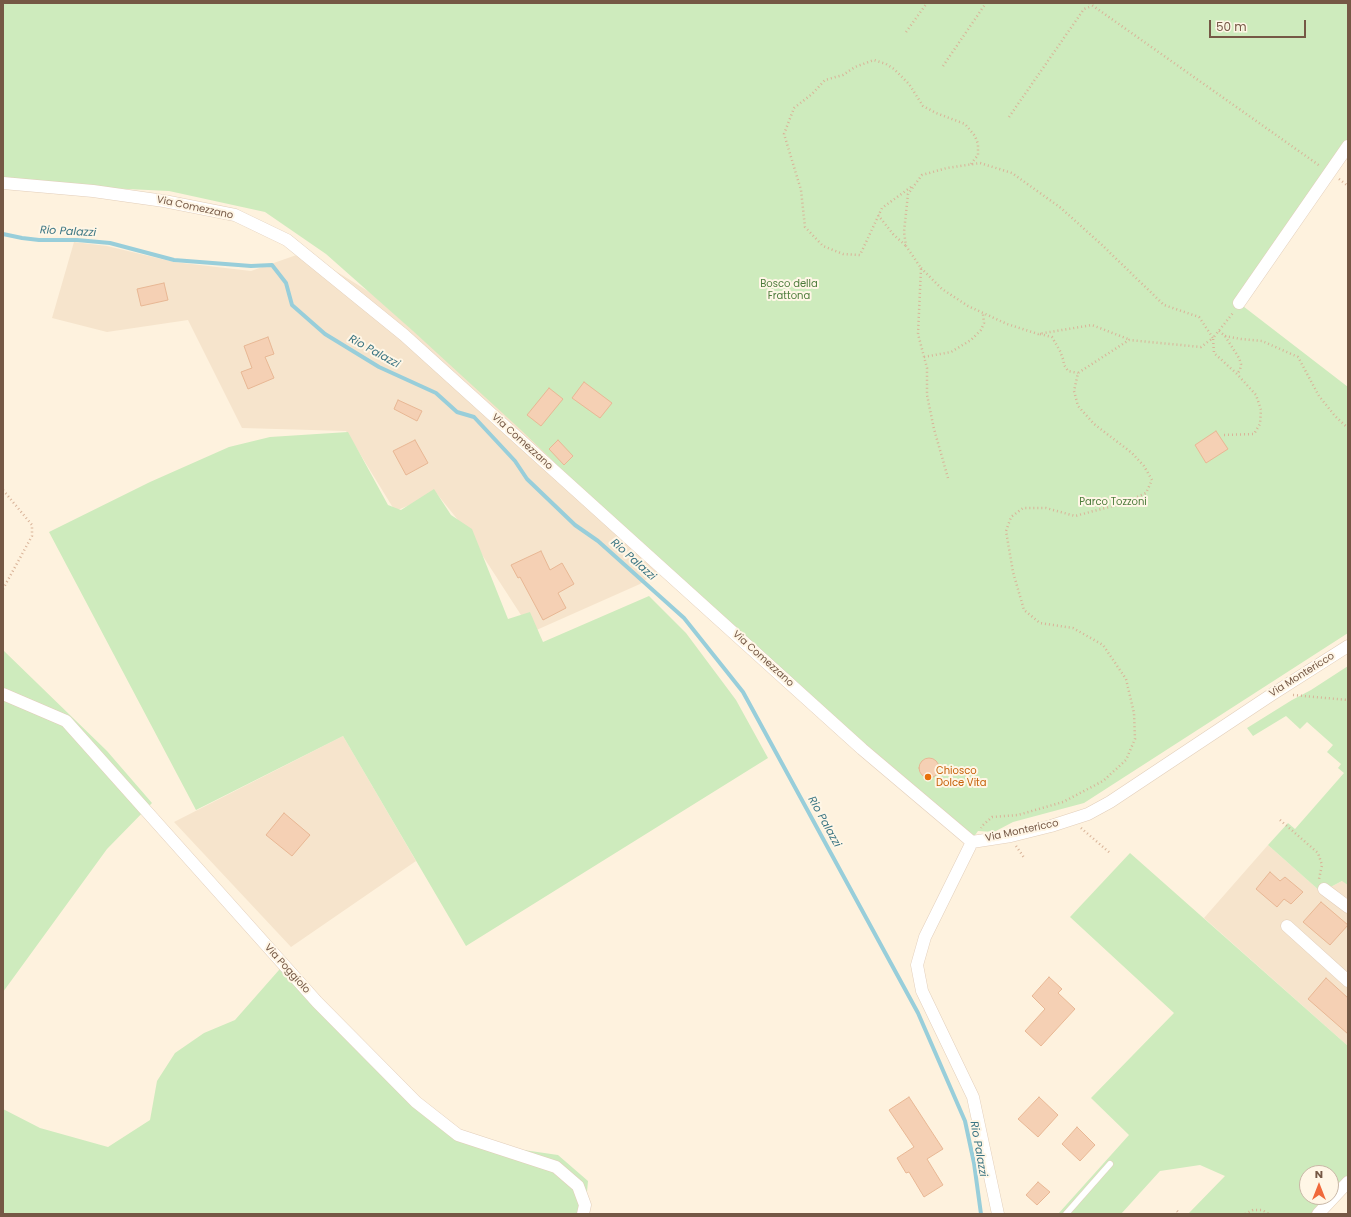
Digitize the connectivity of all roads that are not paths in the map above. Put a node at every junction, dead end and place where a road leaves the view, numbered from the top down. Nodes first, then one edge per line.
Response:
1 (1348, 146) edge
2 (3, 183) edge
3 (1240, 303) road end
4 (1348, 646) edge
5 (3, 694) edge
6 (972, 842) junction
7 (1324, 889) road end
8 (1348, 907) edge
9 (1286, 926) dead end
10 (1348, 981) edge
11 (1110, 1164) dead end
12 (1348, 1182) edge
13 (584, 1214) edge
14 (998, 1214) edge
15 (1066, 1214) edge
16 (1318, 1214) edge

1 - 3 street
2 - 6 street, Via Comezzano
4 - 6 street, Via Montericco
5 - 13 street, Via Poggiolo
6 - 14 street, Via Montericco
7 - 8 street
9 - 10 street
11 - 15 lane
12 - 16 street

